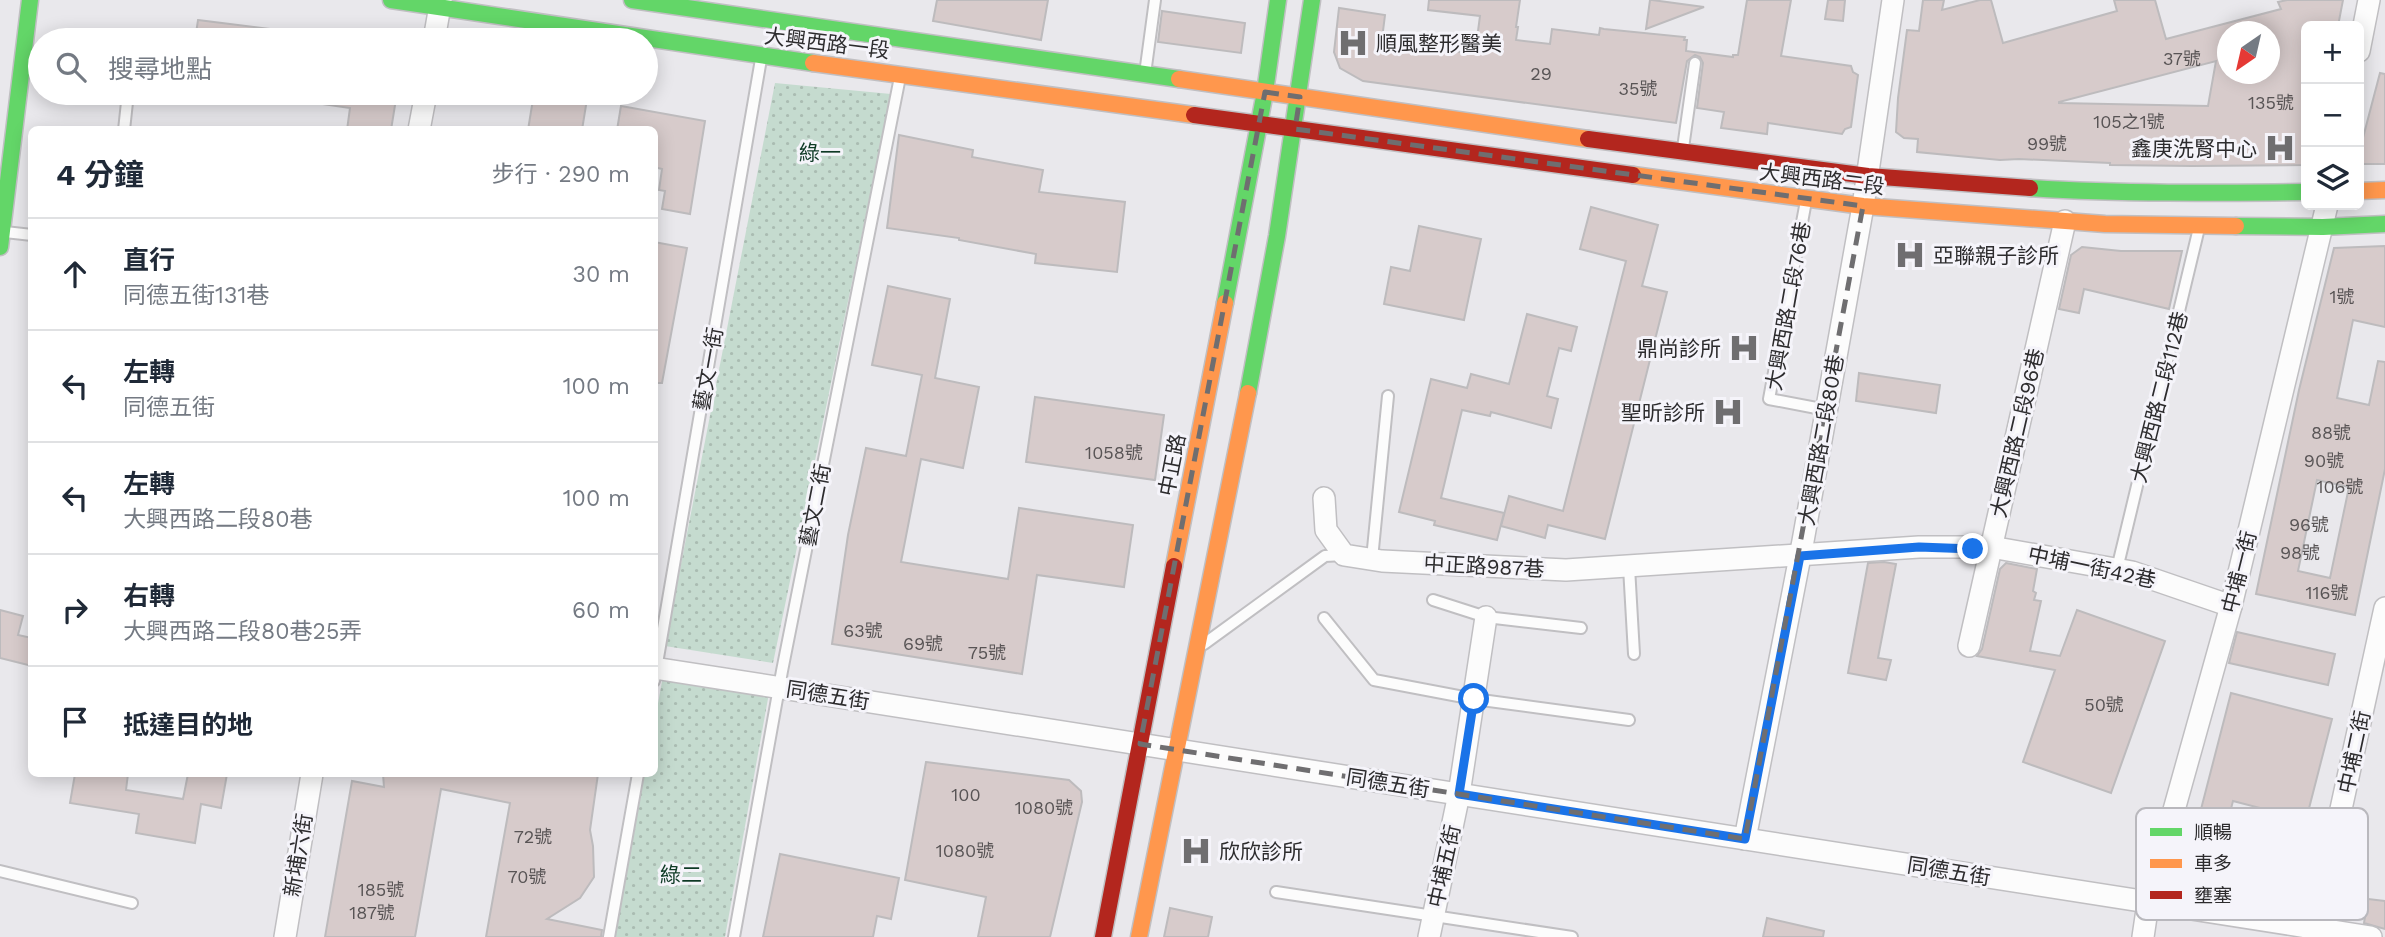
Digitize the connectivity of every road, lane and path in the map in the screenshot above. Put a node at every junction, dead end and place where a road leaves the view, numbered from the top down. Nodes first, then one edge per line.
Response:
1 (30, 0) edge
2 (391, 0) edge
3 (632, 0) edge
4 (1155, 0) edge
5 (1278, 0) edge
6 (1893, 0) edge
7 (2369, 0) edge
8 (1313, 1) edge
9 (440, 3) edge
10 (2364, 26) edge
11 (436, 28) edge
12 (591, 28) edge
13 (658, 39) edge
14 (761, 56) junction
15 (1695, 63) dead end
16 (900, 74) junction
17 (1145, 74) junction
18 (1265, 92) junction
19 (1300, 97) junction
20 (127, 105) edge
21 (424, 105) edge
22 (1259, 124) junction
23 (124, 126) edge
24 (420, 126) edge
25 (1295, 129) junction
26 (1682, 151) junction
27 (1868, 176) junction
28 (2385, 190) edge
29 (2364, 191) edge
30 (2301, 192) edge
31 (1807, 199) junction
32 (1863, 206) junction
33 (2326, 210) edge
34 (2065, 221) junction
35 (2385, 224) edge
36 (2200, 225) junction
37 (2323, 228) junction
38 (28, 236) edge
39 (1, 239) edge
40 (1388, 396) dead end
41 (1827, 410) junction
42 (1324, 498) dead end
43 (1991, 547) junction
44 (1345, 555) junction
45 (1800, 556) junction
46 (1372, 559) junction
47 (1629, 567) junction
48 (2118, 569) junction
49 (1433, 600) dead end
50 (2231, 606) junction
51 (2385, 608) edge
52 (1486, 617) junction
53 (1324, 618) dead end
54 (1581, 628) dead end
55 (1969, 646) dead end
56 (2381, 647) edge
57 (1199, 648) junction
58 (1634, 653) dead end
59 (658, 655) edge
60 (658, 672) edge
61 (779, 687) junction
62 (1474, 699) junction
63 (1629, 720) dead end
64 (1140, 744) junction
65 (1177, 750) junction
66 (312, 777) edge
67 (637, 777) edge
68 (1459, 794) junction
69 (2175, 808) edge
70 (2343, 808) edge
71 (1745, 839) junction
72 (0, 871) edge
73 (1276, 892) dead end
74 (2136, 901) edge
75 (132, 903) dead end
76 (2242, 920) edge
77 (1432, 927) edge
78 (2314, 933) edge
79 (285, 937) edge
80 (609, 937) edge
81 (734, 937) edge
82 (1103, 937) edge
83 (1139, 937) edge
84 (1572, 937) edge
85 (2371, 937) edge

1 - 39 street
2 - 9 street, 大興西路一段
3 - 17 street, 大興西路一段
4 - 17 lane
5 - 18 street, 中正路
6 - 27 street, 大興西路二段80巷
7 - 10 street
8 - 19 street
9 - 11 street
9 - 12 street, 大興西路一段
13 - 14 street, 大興西路一段
14 - 16 street, 大興西路一段
14 - 59 lane, 藝文一街
15 - 26 lane
16 - 22 street, 大興西路一段
16 - 61 lane, 藝文二街
17 - 18 street, 大興西路一段
18 - 19 street, 大興西路二段
18 - 22 street, 中正路
19 - 25 street
19 - 26 street, 大興西路二段
20 - 23 lane
21 - 24 street
22 - 25 street, 大興西路二段
22 - 64 street, 中正路
25 - 31 street, 大興西路二段
25 - 57 street
26 - 27 street, 大興西路二段
27 - 30 street, 大興西路二段
27 - 32 street, 大興西路二段80巷
28 - 29 street
31 - 32 street, 大興西路二段
31 - 41 lane, 大興西路二段76巷
32 - 34 street, 大興西路二段
32 - 41 street, 大興西路二段80巷
33 - 37 street, 中埔一街
34 - 36 street, 大興西路二段
34 - 43 street, 大興西路二段96巷
35 - 37 street, 大興西路二段
36 - 37 street, 大興西路二段
36 - 48 lane, 大興西路二段112巷
37 - 50 street, 中埔一街
38 - 39 lane
40 - 46 lane
41 - 45 street, 大興西路二段80巷
42 - 44 street
43 - 45 street, 中埔一街42巷
43 - 48 street, 中埔一街42巷
43 - 55 street, 大興西路二段96巷
44 - 46 street, 中正路987巷
44 - 57 lane, 中正路987巷
45 - 47 street, 中正路987巷
45 - 71 street, 大興西路二段80巷
46 - 47 street, 中正路987巷
47 - 58 lane
48 - 50 street, 中埔一街42巷
49 - 52 lane
50 - 69 street, 中埔一街
51 - 56 street, 中埔二街
52 - 54 lane
52 - 62 street, 中埔五街
53 - 62 lane
56 - 70 street, 中埔二街
57 - 65 street
60 - 61 street, 同德五街
61 - 64 street, 同德五街
61 - 81 lane, 藝文二街
62 - 63 lane
62 - 68 street, 中埔五街
64 - 65 street, 同德五街
64 - 82 street, 中正路
65 - 68 street, 同德五街
65 - 83 street
66 - 79 street, 新埔六街
67 - 80 lane
68 - 71 street, 同德五街
68 - 77 street, 中埔五街
71 - 74 street, 同德五街
72 - 75 lane
73 - 77 lane
76 - 78 street, 同德五街
77 - 84 lane
78 - 85 street, 同德五街

